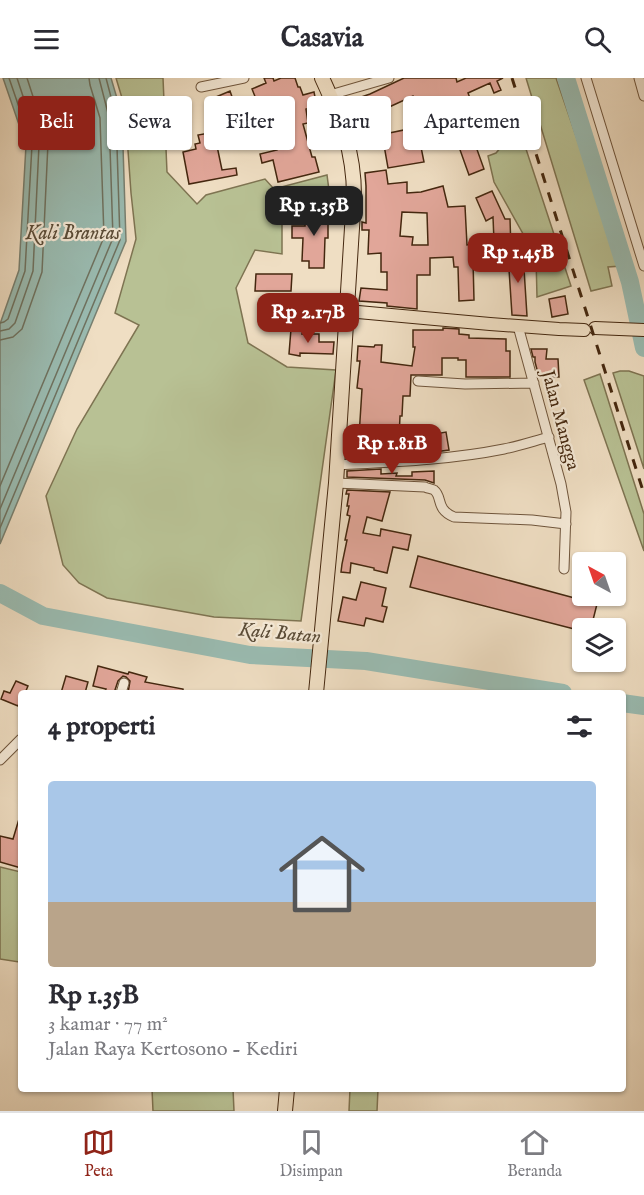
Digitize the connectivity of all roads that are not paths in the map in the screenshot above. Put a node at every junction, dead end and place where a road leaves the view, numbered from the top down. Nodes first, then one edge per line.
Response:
1 (244, 78) edge
2 (322, 78) edge
3 (389, 78) edge
4 (586, 78) edge
5 (639, 78) edge
6 (201, 87) dead end
7 (330, 95) junction
8 (644, 96) edge
9 (641, 243) edge
10 (644, 266) edge
11 (347, 312) junction
12 (518, 326) junction
13 (644, 330) edge
14 (418, 381) dead end
15 (534, 383) junction
16 (549, 437) junction
17 (337, 465) junction
18 (336, 483) junction
19 (566, 524) junction
20 (564, 570) dead end
21 (124, 683) dead end
22 (122, 690) edge
23 (316, 690) edge
24 (18, 742) edge
25 (0, 760) edge
26 (287, 1092) edge
27 (285, 1111) edge

1 - 6 street
2 - 7 highway
3 - 7 street
4 - 9 street
5 - 8 street
7 - 11 highway
9 - 10 street
11 - 12 main road
11 - 17 highway
12 - 13 main road
12 - 15 street, Jalan Mangga
14 - 15 street
15 - 16 street, Jalan Mangga
16 - 17 street
16 - 19 street, Jalan Mangga
17 - 18 highway
18 - 19 street
18 - 23 highway
19 - 20 street, Jalan Mangga
21 - 22 street
24 - 25 street
26 - 27 highway

